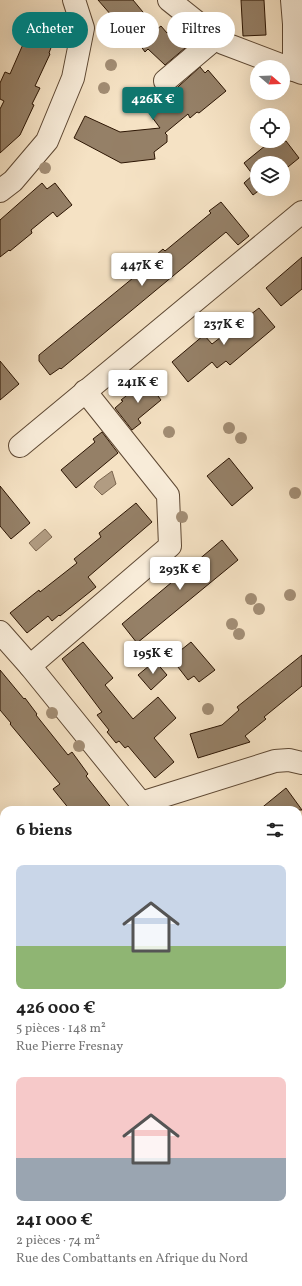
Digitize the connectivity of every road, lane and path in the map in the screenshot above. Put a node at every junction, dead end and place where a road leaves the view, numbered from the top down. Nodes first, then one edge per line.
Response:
1 (74, 0) edge
2 (169, 0) edge
3 (292, 0) edge
4 (184, 12) edge
5 (298, 24) edge
6 (235, 46) edge
7 (204, 48) edge
8 (298, 72) edge
9 (165, 81) dead end
10 (0, 191) edge
11 (302, 212) edge
12 (85, 391) junction
13 (20, 446) dead end
14 (0, 632) edge
15 (30, 666) junction
16 (302, 764) edge

1 - 10 street
2 - 4 street
3 - 5 street
5 - 8 street
6 - 8 street
7 - 9 street
11 - 12 street
12 - 13 street
12 - 15 street
14 - 15 street
15 - 16 street

